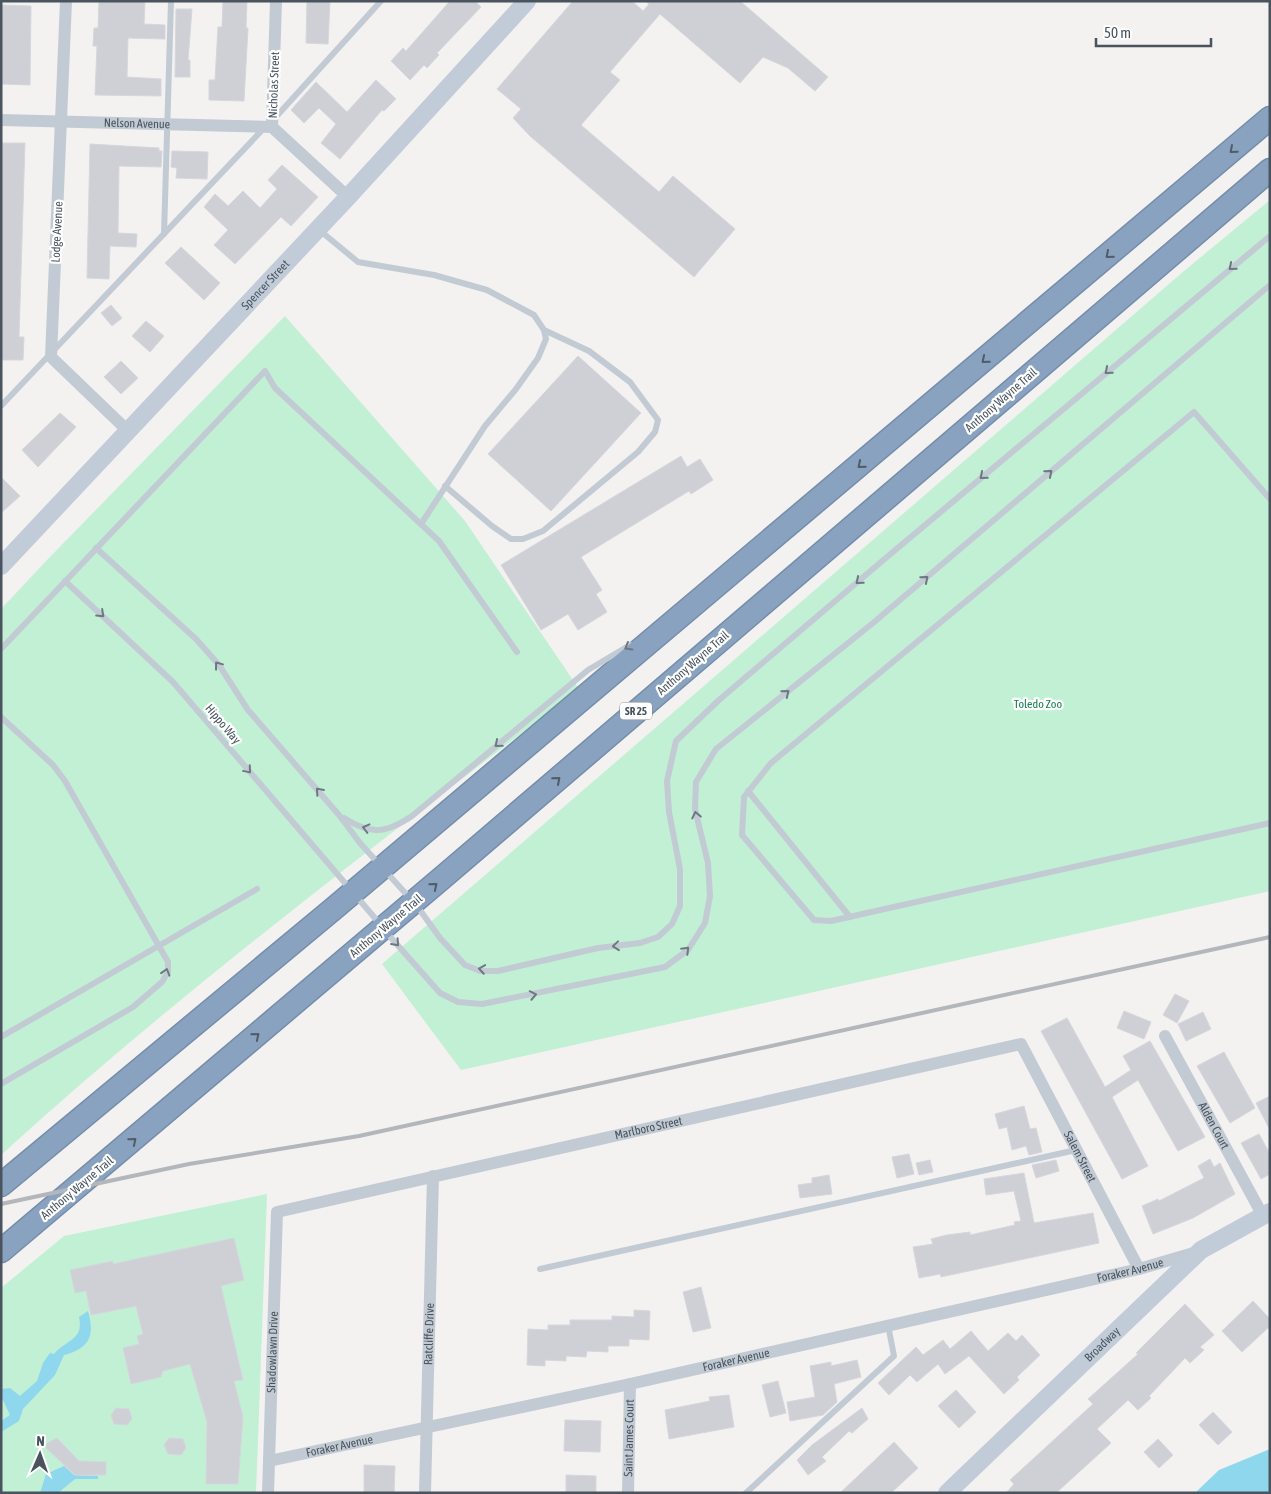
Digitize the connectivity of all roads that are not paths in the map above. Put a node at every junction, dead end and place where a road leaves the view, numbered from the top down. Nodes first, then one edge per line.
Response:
1 (66, 1) edge
2 (171, 1) edge
3 (276, 1) edge
4 (527, 1) edge
5 (381, 2) edge
6 (1270, 118) edge
7 (1, 120) edge
8 (62, 122) junction
9 (167, 124) junction
10 (270, 125) junction
11 (1270, 170) edge
12 (348, 197) junction
13 (317, 229) junction
14 (164, 234) junction
15 (1270, 236) edge
16 (1270, 285) edge
17 (544, 330) junction
18 (51, 352) junction
19 (1, 406) edge
20 (127, 430) junction
21 (445, 486) junction
22 (1270, 499) edge
23 (421, 524) junction
24 (96, 548) junction
25 (1, 566) edge
26 (65, 581) junction
27 (685, 613) junction
28 (644, 637) dead end
29 (636, 642) dead end
30 (1, 648) edge
31 (517, 652) dead end
32 (1, 717) edge
33 (748, 791) junction
34 (339, 815) junction
35 (1270, 823) edge
36 (382, 868) junction
37 (257, 889) dead end
38 (352, 893) junction
39 (414, 902) junction
40 (850, 917) junction
41 (383, 928) junction
42 (160, 946) junction
43 (1165, 1036) dead end
44 (1, 1037) edge
45 (1021, 1044) joint
46 (1, 1084) edge
47 (1076, 1150) junction
48 (433, 1176) junction
49 (1, 1186) edge
50 (277, 1212) joint
51 (1266, 1214) edge
52 (1201, 1250) junction
53 (1, 1251) edge
54 (540, 1269) dead end
55 (1139, 1269) junction
56 (888, 1325) junction
57 (630, 1384) junction
58 (427, 1426) junction
59 (269, 1461) junction
60 (268, 1493) edge
61 (425, 1493) edge
62 (628, 1493) edge
63 (746, 1493) edge
64 (947, 1493) edge

1 - 8 street, Lodge Avenue
2 - 9 lane
3 - 10 street, Nicholas Street
4 - 12 street, Spencer Street
5 - 10 lane
6 -> 27 highway
7 - 8 street, Nelson Avenue
8 - 9 street, Nelson Avenue
8 - 18 street, Lodge Avenue
9 - 10 street, Nelson Avenue
9 - 14 lane
10 - 12 street, Nicholas Street
10 - 14 lane
39 -> 11 highway, Anthony Wayne Trail / SR 25
12 - 13 street, Spencer Street
13 - 17 lane
13 - 20 street, Spencer Street
14 - 18 lane
15 -> 39 lane
41 -> 16 lane, Hippo Way
17 - 21 lane
17 - 21 lane
18 - 19 lane
18 - 20 street
20 - 25 street, Spencer Street
21 - 23 lane
22 - 33 lane
23 - 24 lane
23 - 31 lane
24 - 26 lane
34 -> 24 lane
26 - 30 lane
26 -> 38 lane, Hippo Way
27 - 28 lane
27 - 36 highway
29 -> 34 lane
32 - 42 lane
33 - 40 lane
33 - 40 lane
34 - 36 lane
35 - 40 lane
36 - 38 highway
36 - 39 lane
37 - 42 lane
38 - 41 lane, Hippo Way
38 - 49 highway
39 - 41 highway, Anthony Wayne Trail / SR 25
53 -> 41 highway, Anthony Wayne Trail / SR 25
42 - 44 lane
46 -> 42 lane
43 - 51 street, Alden Court
45 - 47 street, Salem Street
45 - 48 street, Marlboro Street
47 - 54 lane
47 - 55 street, Salem Street
48 - 50 street, Marlboro Street
48 - 58 street, Ratcliffe Drive
50 - 59 street, Shadowlawn Drive
51 - 52 street, Broadway
52 - 55 street, Foraker Avenue
52 - 64 street, Broadway
55 - 56 street, Foraker Avenue
56 - 57 street, Foraker Avenue
56 - 63 lane
57 - 58 street, Foraker Avenue
57 - 62 street, Saint James Court
58 - 59 street, Foraker Avenue
58 - 61 street, Ratcliffe Drive
59 - 60 street, Shadowlawn Drive

